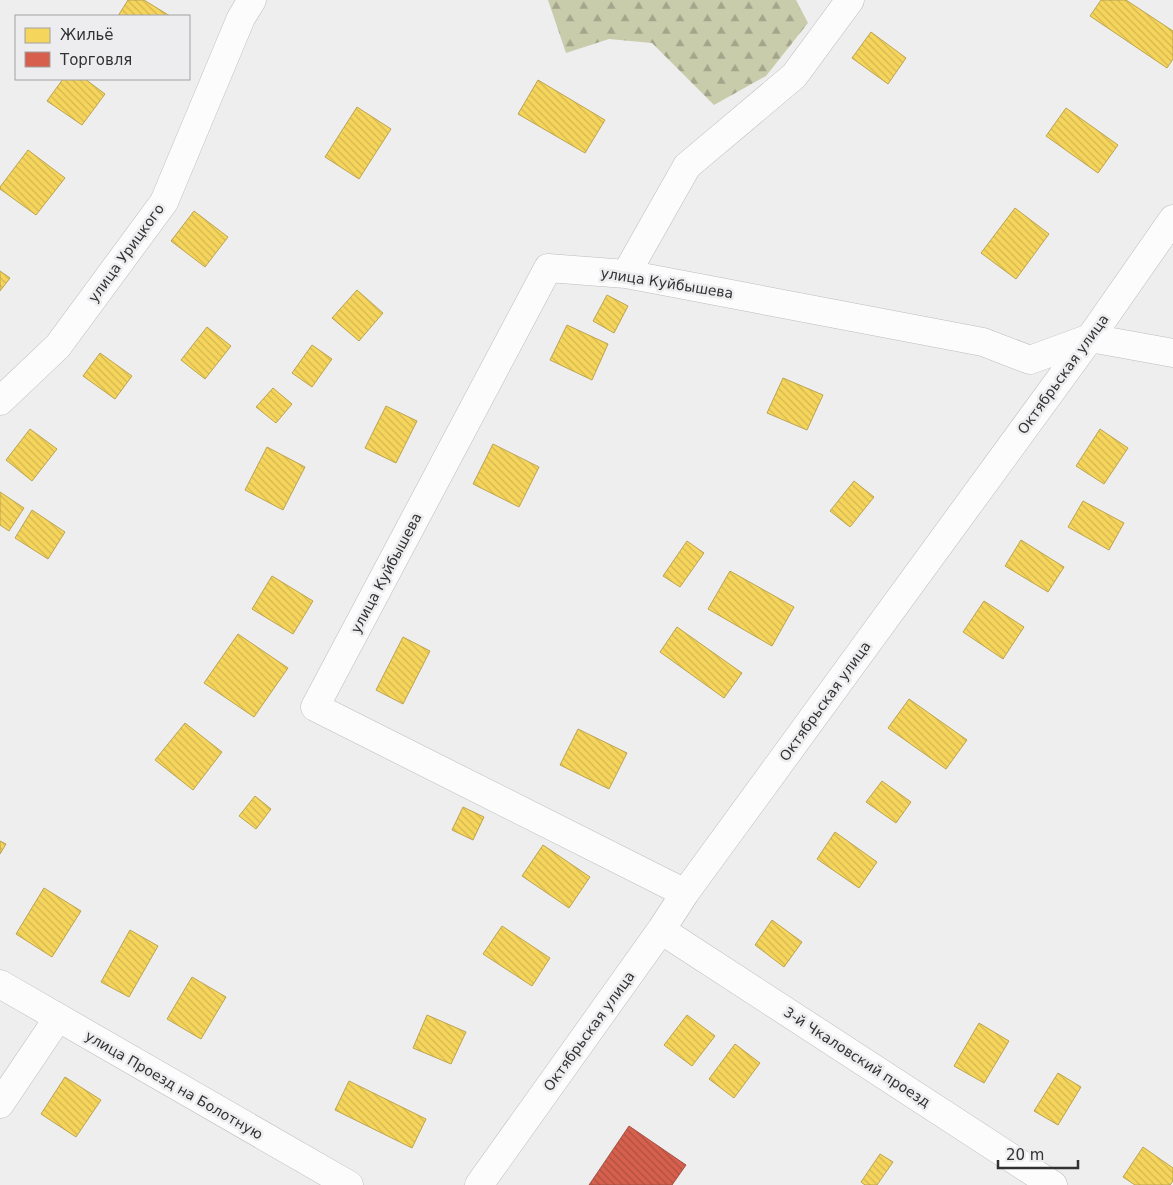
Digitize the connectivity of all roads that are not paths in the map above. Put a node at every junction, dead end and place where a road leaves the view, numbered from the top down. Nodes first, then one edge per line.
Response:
1 (252, 0) edge
2 (850, 0) edge
3 (1173, 219) edge
4 (626, 274) junction
5 (1090, 338) junction
6 (1173, 353) edge
7 (0, 400) edge
8 (685, 893) junction
9 (661, 930) junction
10 (0, 984) edge
11 (58, 1018) junction
12 (0, 1104) edge
13 (349, 1185) edge
14 (479, 1185) edge
15 (1053, 1185) edge

1 - 7 street, улица Урицкого
2 - 4 street
3 - 5 street, Октябрьская улица
4 - 5 street, улица Куйбышева
4 - 8 street, улица Куйбышева
5 - 6 street
5 - 8 street, Октябрьская улица
8 - 9 street, Октябрьская улица
9 - 14 street, Октябрьская улица
9 - 15 street, 3-й Чкаловский проезд
10 - 11 street, улица Проезд на Болотную
11 - 12 street
11 - 13 street, улица Проезд на Болотную

